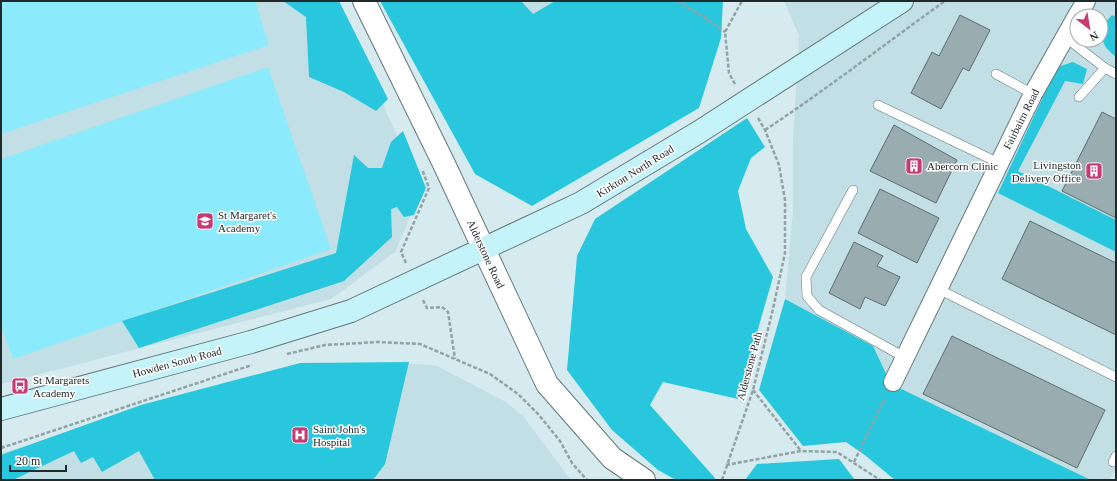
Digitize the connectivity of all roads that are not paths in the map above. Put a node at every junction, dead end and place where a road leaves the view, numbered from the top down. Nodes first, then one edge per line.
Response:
1 (364, 1) edge
2 (902, 1) edge
3 (1069, 30) edge
4 (1065, 37) junction
5 (1105, 68) junction
6 (996, 74) dead end
7 (1116, 74) edge
8 (1032, 94) junction
9 (1079, 97) dead end
10 (878, 105) dead end
11 (999, 163) junction
12 (853, 190) dead end
13 (483, 249) junction
14 (938, 289) junction
15 (351, 311) joint
16 (906, 358) junction
17 (1116, 377) edge
18 (893, 382) road end
19 (1, 409) edge
20 (644, 480) edge

1 - 13 street, Alderstone Road
2 - 13 main road, Kirkton North Road
3 - 4 street, Fairbairn Road
4 - 5 lane
4 - 8 street, Fairbairn Road
5 - 7 lane
5 - 9 lane
6 - 8 lane
8 - 11 street, Fairbairn Road
10 - 11 lane
11 - 14 street, Fairbairn Road
12 - 16 lane
13 - 15 main road, Kirkton North Road
13 - 20 street, Alderstone Road
14 - 16 street, Fairbairn Road
14 - 17 lane
15 - 19 main road, Howden South Road
16 - 18 street, Fairbairn Road

